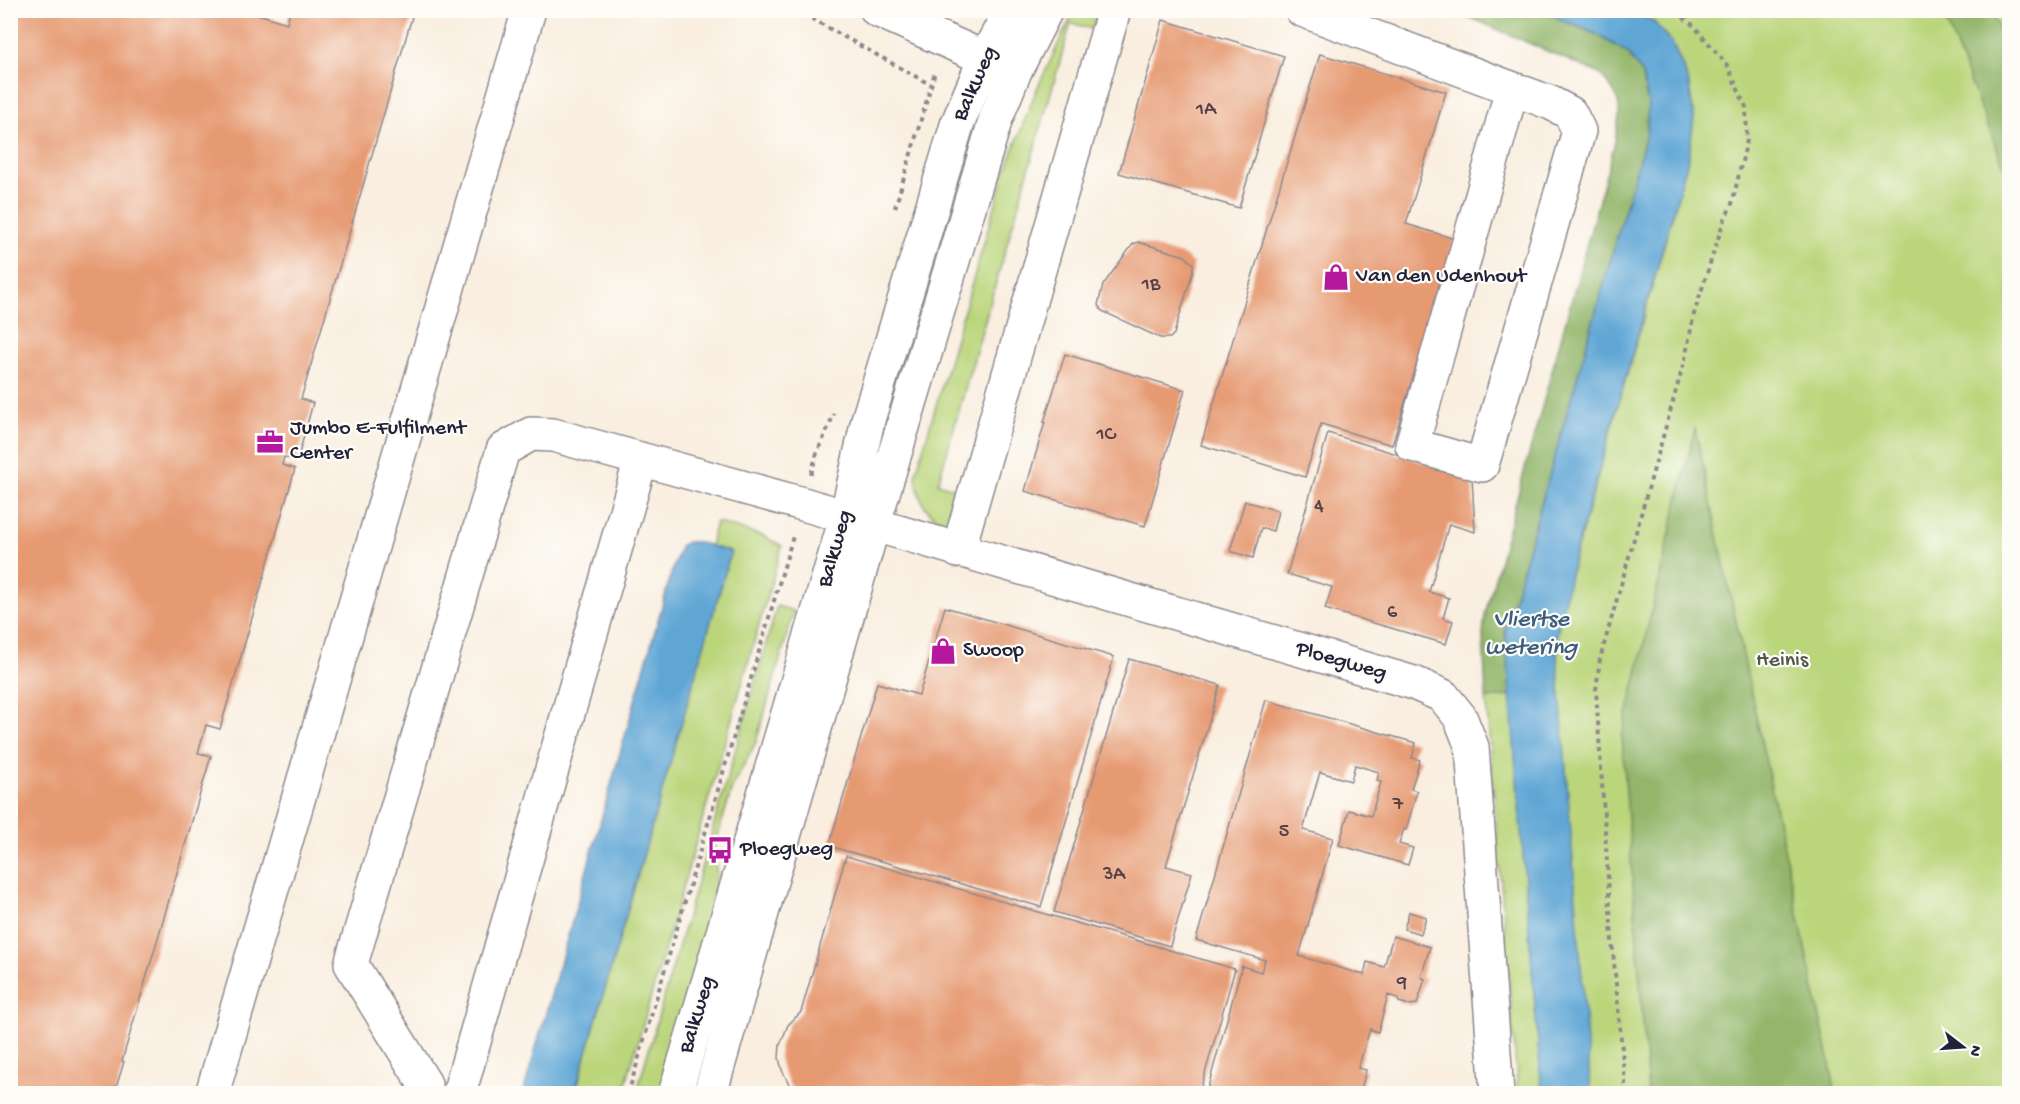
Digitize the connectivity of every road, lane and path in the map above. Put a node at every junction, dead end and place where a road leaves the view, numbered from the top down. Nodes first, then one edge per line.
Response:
1 (529, 10) edge
2 (796, 10) edge
3 (877, 10) edge
4 (1011, 10) edge
5 (1046, 10) edge
6 (1114, 10) edge
7 (1302, 10) edge
8 (1674, 10) edge
9 (944, 41) junction
10 (985, 58) junction
11 (1015, 71) junction
12 (931, 85) junction
13 (1512, 89) junction
14 (894, 211) dead end
15 (838, 405) dead end
16 (641, 459) junction
17 (803, 504) junction
18 (860, 522) junction
19 (958, 551) junction
20 (212, 1094) edge
21 (422, 1094) edge
22 (459, 1094) edge
23 (628, 1094) edge
24 (675, 1094) edge
25 (710, 1094) edge
26 (1497, 1094) edge
27 (1626, 1094) edge

1 - 20 street
2 - 12 path
3 - 9 street
4 - 10 street, Balkweg
5 - 11 street, Balkweg
6 - 19 street
7 - 13 street
8 - 27 path
9 - 10 street
9 - 12 path, Balkweg
10 - 11 street
10 - 18 street, Balkweg
11 - 18 street, Balkweg
12 - 14 path, Balkweg
13 - 13 street
15 - 17 path, Balkweg
16 - 17 street, Ploegweg
16 - 21 street, Ploegweg
16 - 22 street
17 - 18 street, Ploegweg
17 - 23 path, Balkweg
18 - 19 street, Ploegweg
18 - 24 street, Balkweg
18 - 25 street, Balkweg
19 - 26 street, Ploegweg

